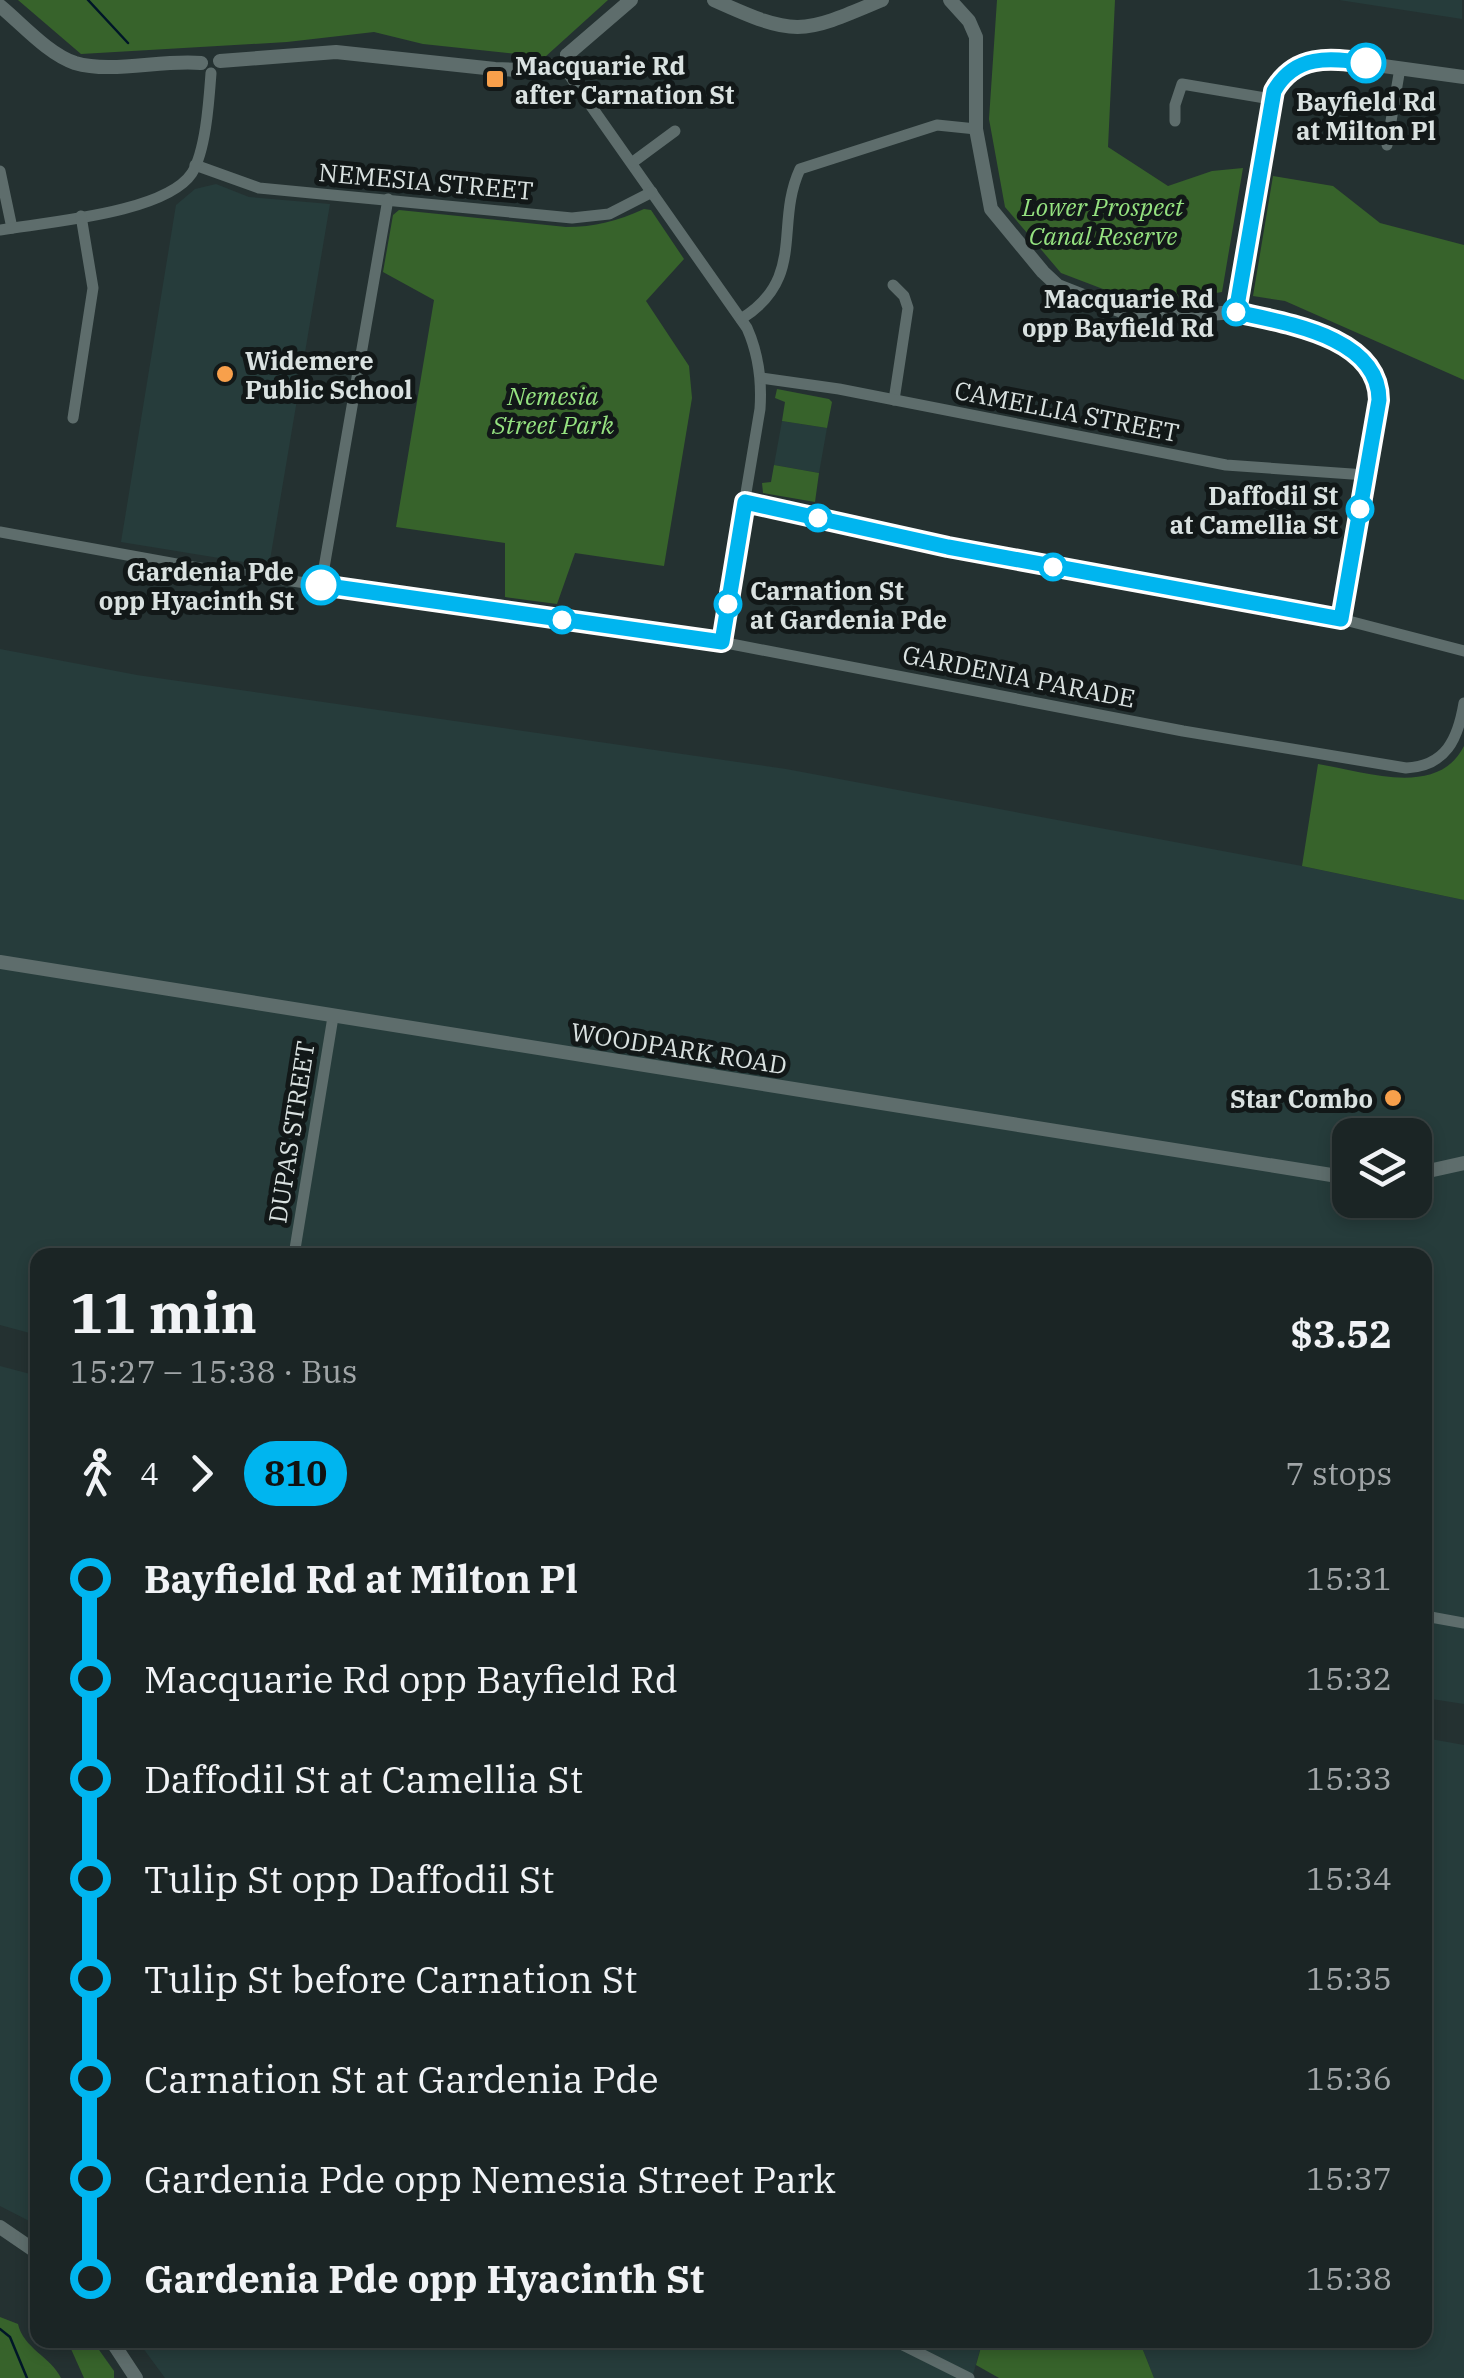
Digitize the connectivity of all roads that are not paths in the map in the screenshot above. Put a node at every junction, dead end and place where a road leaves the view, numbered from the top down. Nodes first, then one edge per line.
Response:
1 (631, 0) edge
2 (714, 0) edge
3 (882, 0) edge
4 (950, 0) edge
5 (0, 6) edge
6 (562, 63) junction
7 (211, 66) junction
8 (1400, 68) junction
9 (1464, 77) edge
10 (1271, 99) junction
11 (1175, 121) dead end
12 (976, 128) junction
13 (676, 131) dead end
14 (1387, 145) dead end
15 (633, 162) junction
16 (195, 165) junction
17 (0, 171) edge
18 (652, 192) junction
19 (388, 199) junction
20 (82, 216) junction
21 (6, 229) edge
22 (893, 285) dead end
23 (1236, 312) junction
24 (741, 319) junction
25 (761, 378) junction
26 (894, 400) junction
27 (73, 418) dead end
28 (1366, 475) junction
29 (745, 502) junction
30 (0, 532) edge
31 (320, 585) junction
32 (1341, 619) junction
33 (722, 642) junction
34 (1464, 652) edge
35 (1464, 708) edge
36 (0, 962) edge
37 (333, 1017) junction
38 (1464, 1164) edge
39 (1432, 1171) edge
40 (1332, 1175) edge
41 (295, 1248) edge
42 (1432, 1617) edge
43 (1464, 1623) edge
44 (0, 2227) edge
45 (30, 2251) edge
46 (116, 2348) edge
47 (909, 2348) edge
48 (136, 2378) edge
49 (969, 2378) edge

1 - 6 street
2 - 3 street
4 - 12 street
5 - 7 street
6 - 7 street
6 - 15 street
7 - 16 street
8 - 9 street
8 - 10 street
8 - 14 street
10 - 11 street
10 - 23 street
12 - 23 street
12 - 24 street
13 - 15 street
15 - 18 street
16 - 19 street, NEMESIA STREET
16 - 20 street
17 - 21 street
18 - 19 street, NEMESIA STREET
18 - 24 street
19 - 31 street
20 - 21 street
20 - 27 street
22 - 26 street
23 - 28 street
24 - 25 street
25 - 26 street, CAMELLIA STREET
25 - 29 street
26 - 28 street, CAMELLIA STREET
28 - 32 street
29 - 32 street
29 - 33 street
30 - 31 street, GARDENIA PARADE
31 - 33 street, GARDENIA PARADE
32 - 34 street
33 - 35 street, GARDENIA PARADE
36 - 37 street, WOODPARK ROAD
37 - 40 street, WOODPARK ROAD
37 - 41 street, DUPAS STREET
38 - 39 street
42 - 43 street
44 - 45 street
46 - 48 street
47 - 49 street

